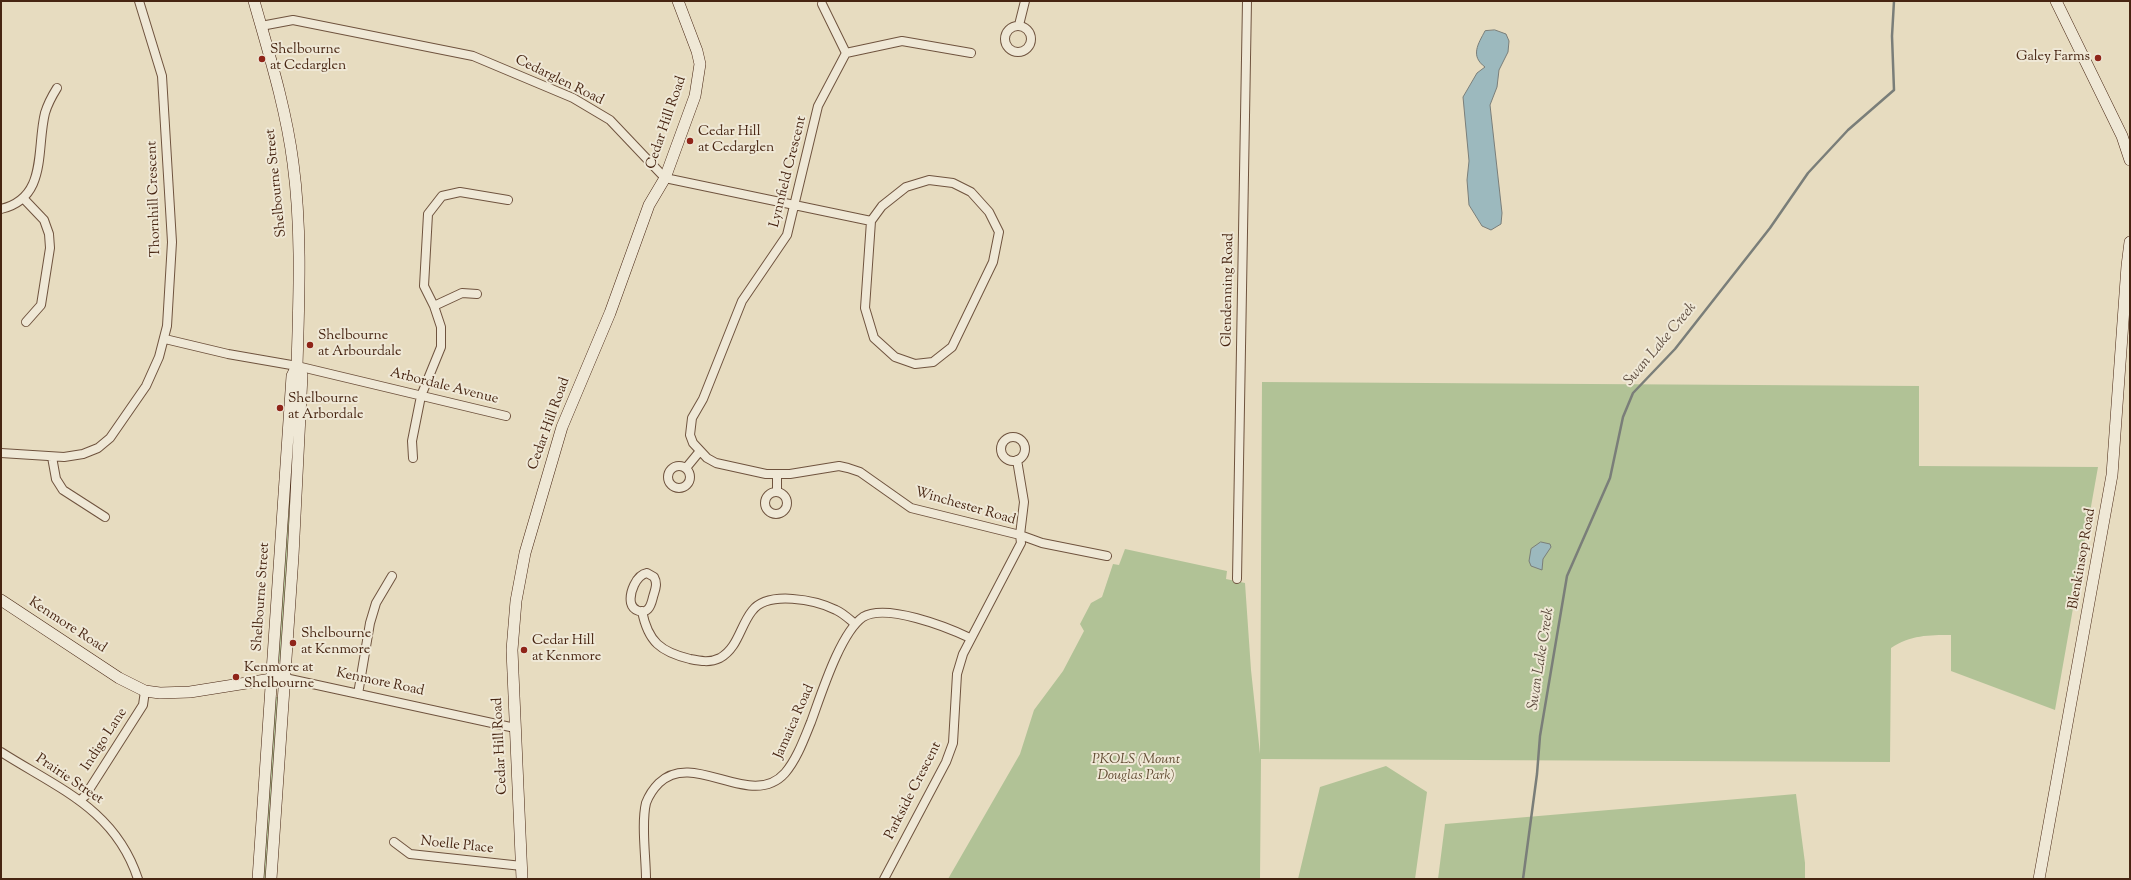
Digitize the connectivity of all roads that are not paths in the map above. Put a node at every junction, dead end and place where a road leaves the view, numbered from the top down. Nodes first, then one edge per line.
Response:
1 (138, 1) edge
2 (254, 1) edge
3 (678, 1) edge
4 (1025, 1) edge
5 (1247, 1) edge
6 (2056, 1) edge
7 (822, 4) dead end
8 (1019, 25) dead end
9 (261, 26) junction
10 (971, 53) dead end
11 (846, 54) junction
12 (57, 88) dead end
13 (2130, 160) edge
14 (665, 178) junction
15 (24, 199) junction
16 (508, 200) dead end
17 (796, 205) junction
18 (1, 209) edge
19 (871, 221) junction
20 (2130, 242) edge
21 (477, 294) dead end
22 (434, 306) junction
23 (26, 322) dead end
24 (165, 339) junction
25 (297, 366) junction
26 (421, 396) junction
27 (506, 416) dead end
28 (700, 451) junction
29 (1, 453) edge
30 (52, 458) junction
31 (413, 458) dead end
32 (1017, 460) dead end
33 (686, 468) dead end
34 (776, 474) junction
35 (777, 492) dead end
36 (105, 517) dead end
37 (1020, 535) junction
38 (1107, 556) dead end
39 (392, 576) dead end
40 (1237, 579) dead end
41 (1, 600) edge
42 (642, 611) junction
43 (856, 624) junction
44 (970, 638) junction
45 (271, 678) junction
46 (285, 678) junction
47 (145, 691) junction
48 (358, 694) junction
49 (515, 728) junction
50 (1, 752) edge
51 (80, 800) junction
52 (394, 842) dead end
53 (522, 866) junction
54 (138, 879) edge
55 (258, 879) edge
56 (271, 879) edge
57 (522, 879) edge
58 (646, 879) edge
59 (884, 879) edge
60 (2039, 879) edge

1 - 24 street, Thornhill Crescent
2 - 9 main road, Shelbourne Street
3 - 14 main road, Cedar Hill Road
4 - 8 street
5 - 40 street, Glendenning Road
6 - 13 main road
7 - 11 street
9 - 14 street, Cedarglen Road
9 - 25 main road, Shelbourne Street
10 - 11 street
11 - 17 street, Lynnfield Crescent
12 - 15 street
14 - 17 street
14 - 49 main road, Cedar Hill Road
15 - 18 street
15 - 23 street
16 - 22 street
17 - 19 street
17 - 28 street, Lynnfield Crescent
19 - 19 street
20 - 60 main road, Blenkinsop Road
21 - 22 street
22 - 26 street
24 - 25 street, Arbordale Avenue
24 - 30 street, Thornhill Crescent
25 - 26 street, Arbordale Avenue
25 - 45 main road, Shelbourne Street
25 - 46 main road, Shelbourne Street
26 - 27 street, Arbordale Avenue
26 - 31 street
28 - 33 street
28 - 34 street, Winchester Road
29 - 30 street, Thornhill Crescent
30 - 36 street
32 - 37 street, Parkside Crescent
34 - 35 street
34 - 37 street, Winchester Road
37 - 38 street, Winchester Road
37 - 44 street, Parkside Crescent
39 - 48 street
41 - 47 main road, Kenmore Road
42 - 42 street
42 - 43 street
43 - 44 street, Jamaica Road
43 - 58 street, Jamaica Road
44 - 59 street, Parkside Crescent
45 - 46 main road, Kenmore Road
45 - 47 main road, Kenmore Road
45 - 55 main road, Shelbourne Street
46 - 48 street, Kenmore Road
46 - 56 main road, Shelbourne Street
47 - 51 street, Indigo Lane
48 - 49 street, Kenmore Road
49 - 53 main road, Cedar Hill Road
50 - 51 street, Prairie Street
51 - 54 street, Prairie Street
52 - 53 street, Noelle Place
53 - 57 main road, Cedar Hill Road

